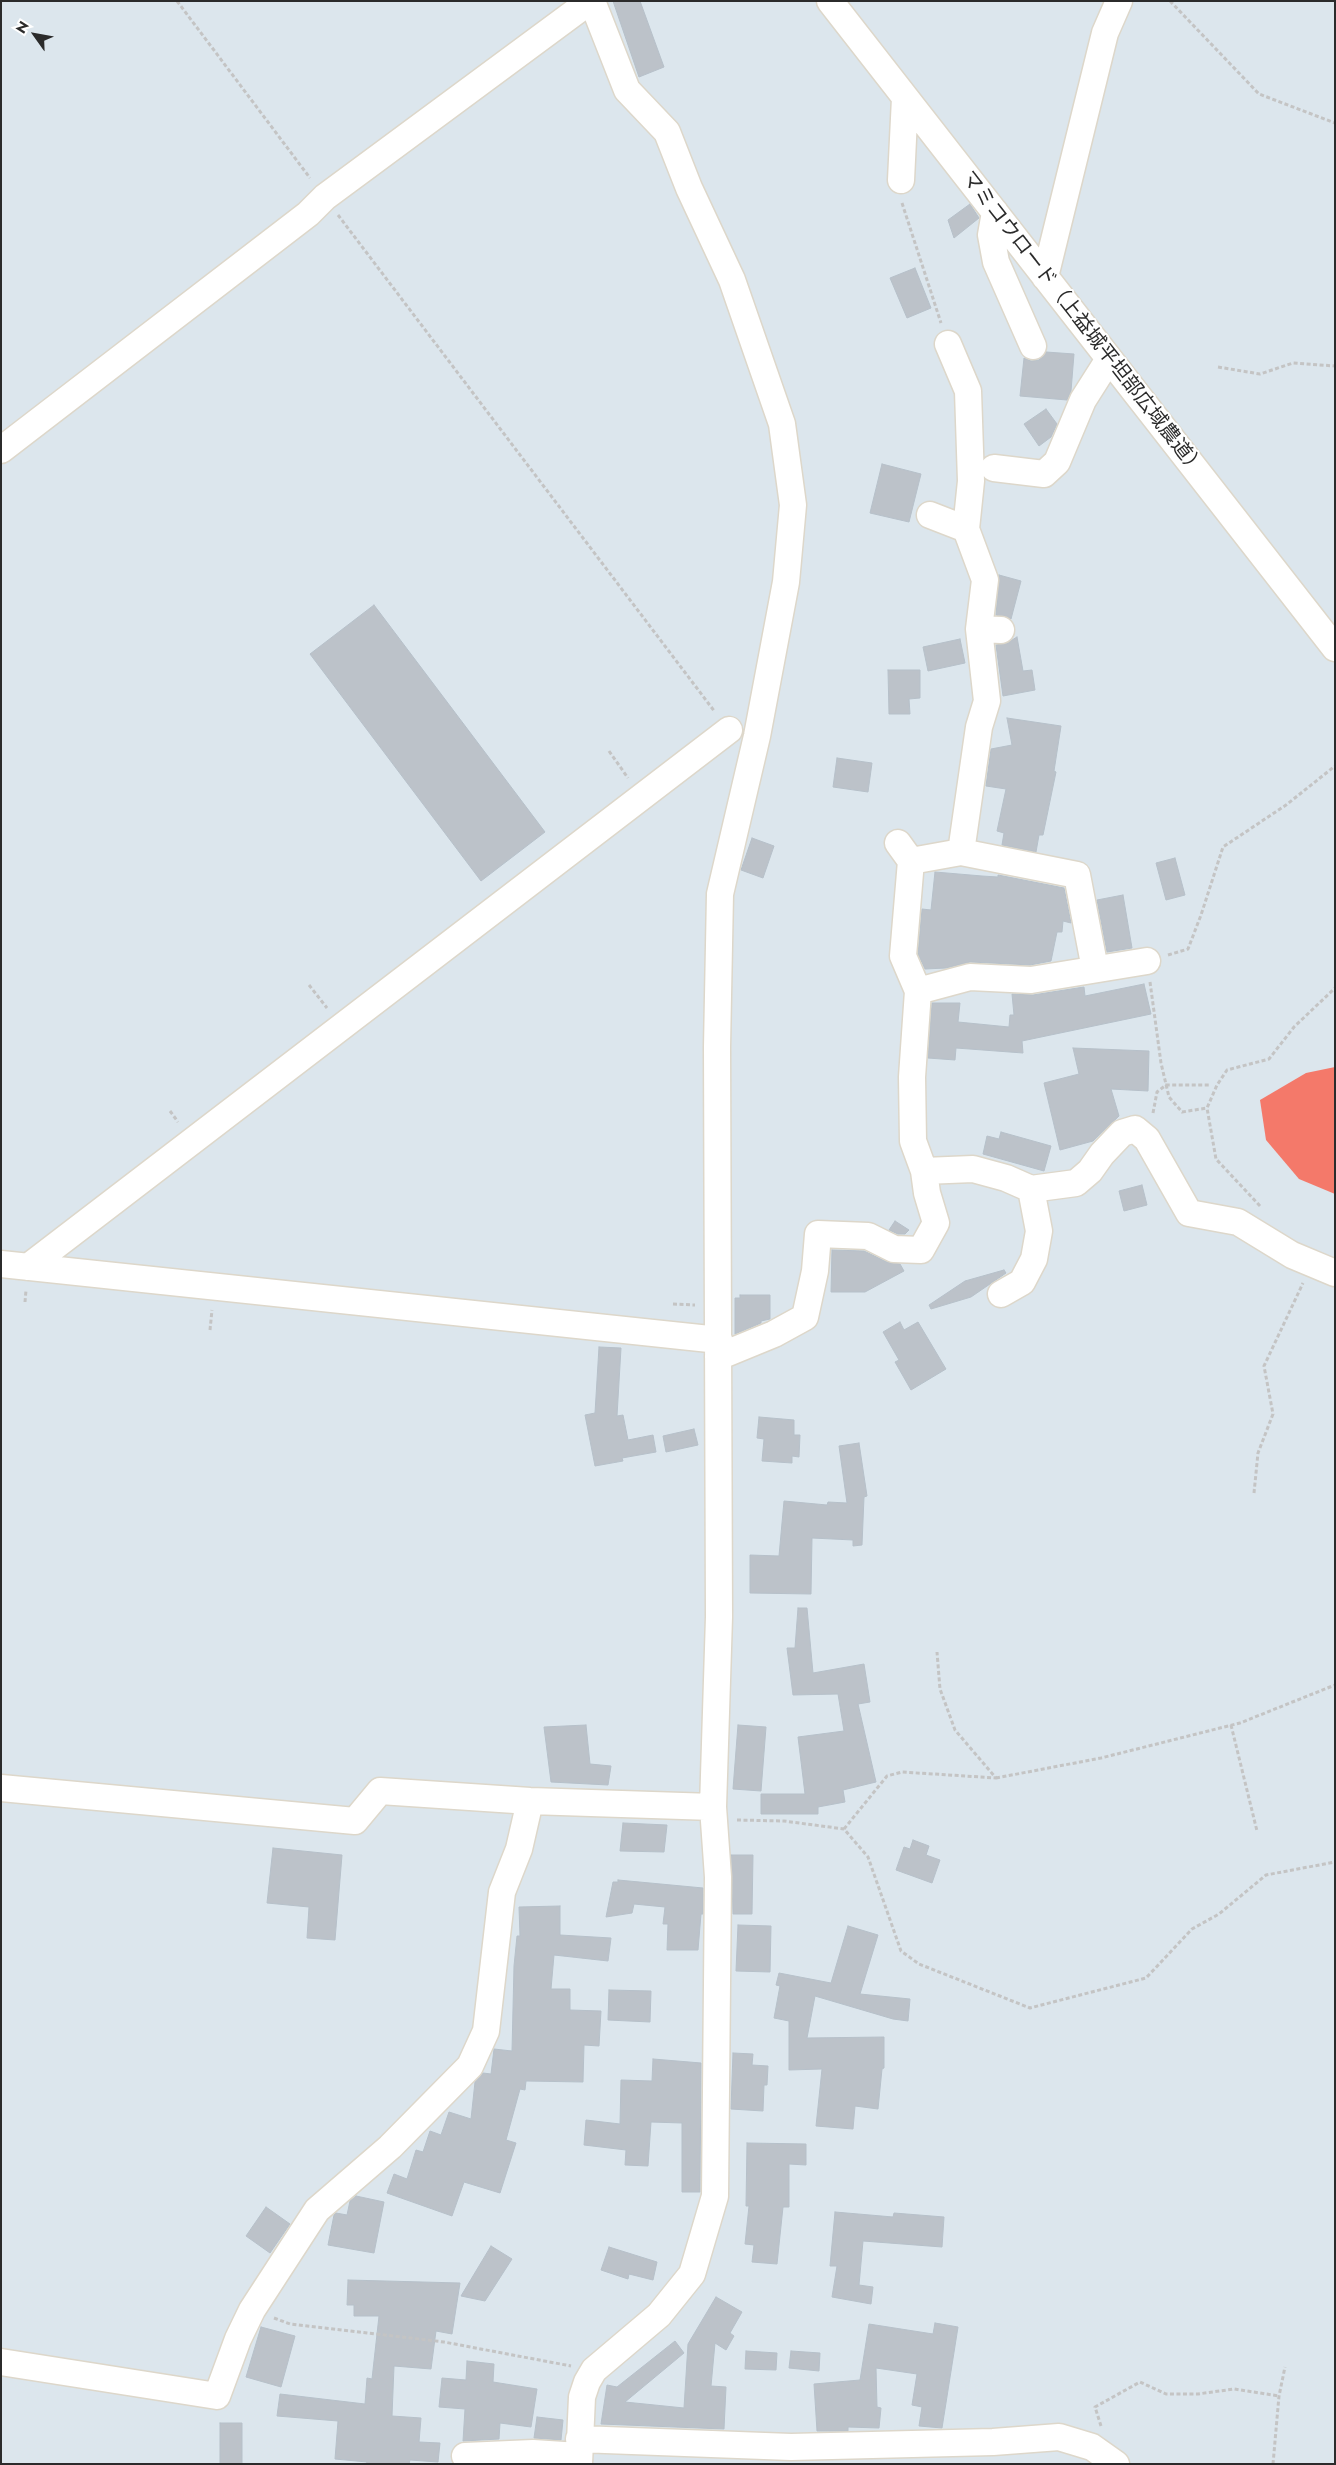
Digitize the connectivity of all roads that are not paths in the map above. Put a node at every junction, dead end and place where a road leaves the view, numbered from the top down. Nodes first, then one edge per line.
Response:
1 (591, 1) edge
2 (830, 1) edge
3 (1119, 1) edge
4 (905, 98) junction
5 (901, 180) road end
6 (995, 212) junction
7 (1045, 277) junction
8 (948, 344) road end
9 (1034, 346) dead end
10 (1109, 359) junction
11 (1, 450) edge
12 (994, 468) dead end
13 (930, 515) dead end
14 (966, 529) junction
15 (1335, 648) edge
16 (729, 730) road end
17 (961, 852) junction
18 (1147, 961) road end
19 (1095, 969) junction
20 (918, 991) junction
21 (924, 1171) junction
22 (1031, 1189) junction
23 (1, 1264) edge
24 (28, 1267) junction
25 (1323, 1268) edge
26 (1001, 1294) dead end
27 (718, 1348) junction
28 (1, 1788) edge
29 (530, 1801) junction
30 (714, 1813) junction
31 (1, 2362) edge
32 (579, 2453) edge
33 (992, 2453) edge
34 (465, 2456) dead end
35 (1113, 2462) edge

1 - 11 street
1 - 27 street
2 - 4 street, マミコウロード（上益城平坦部広域農道）
3 - 7 street
4 - 5 street
4 - 6 street, マミコウロード（上益城平坦部広域農道）
6 - 7 street, マミコウロード（上益城平坦部広域農道）
6 - 9 street
7 - 10 street, マミコウロード（上益城平坦部広域農道）
8 - 14 street
10 - 12 street
10 - 15 street, マミコウロード（上益城平坦部広域農道）
13 - 14 street
14 - 17 street
16 - 24 street
17 - 19 street
17 - 20 street
18 - 19 street
19 - 20 street
20 - 21 street
21 - 22 street
21 - 27 street
22 - 25 street
22 - 26 street
23 - 24 street
24 - 27 street
27 - 30 street
28 - 29 street
29 - 30 street
29 - 31 street
30 - 32 street
32 - 33 street
32 - 34 street
33 - 35 street

